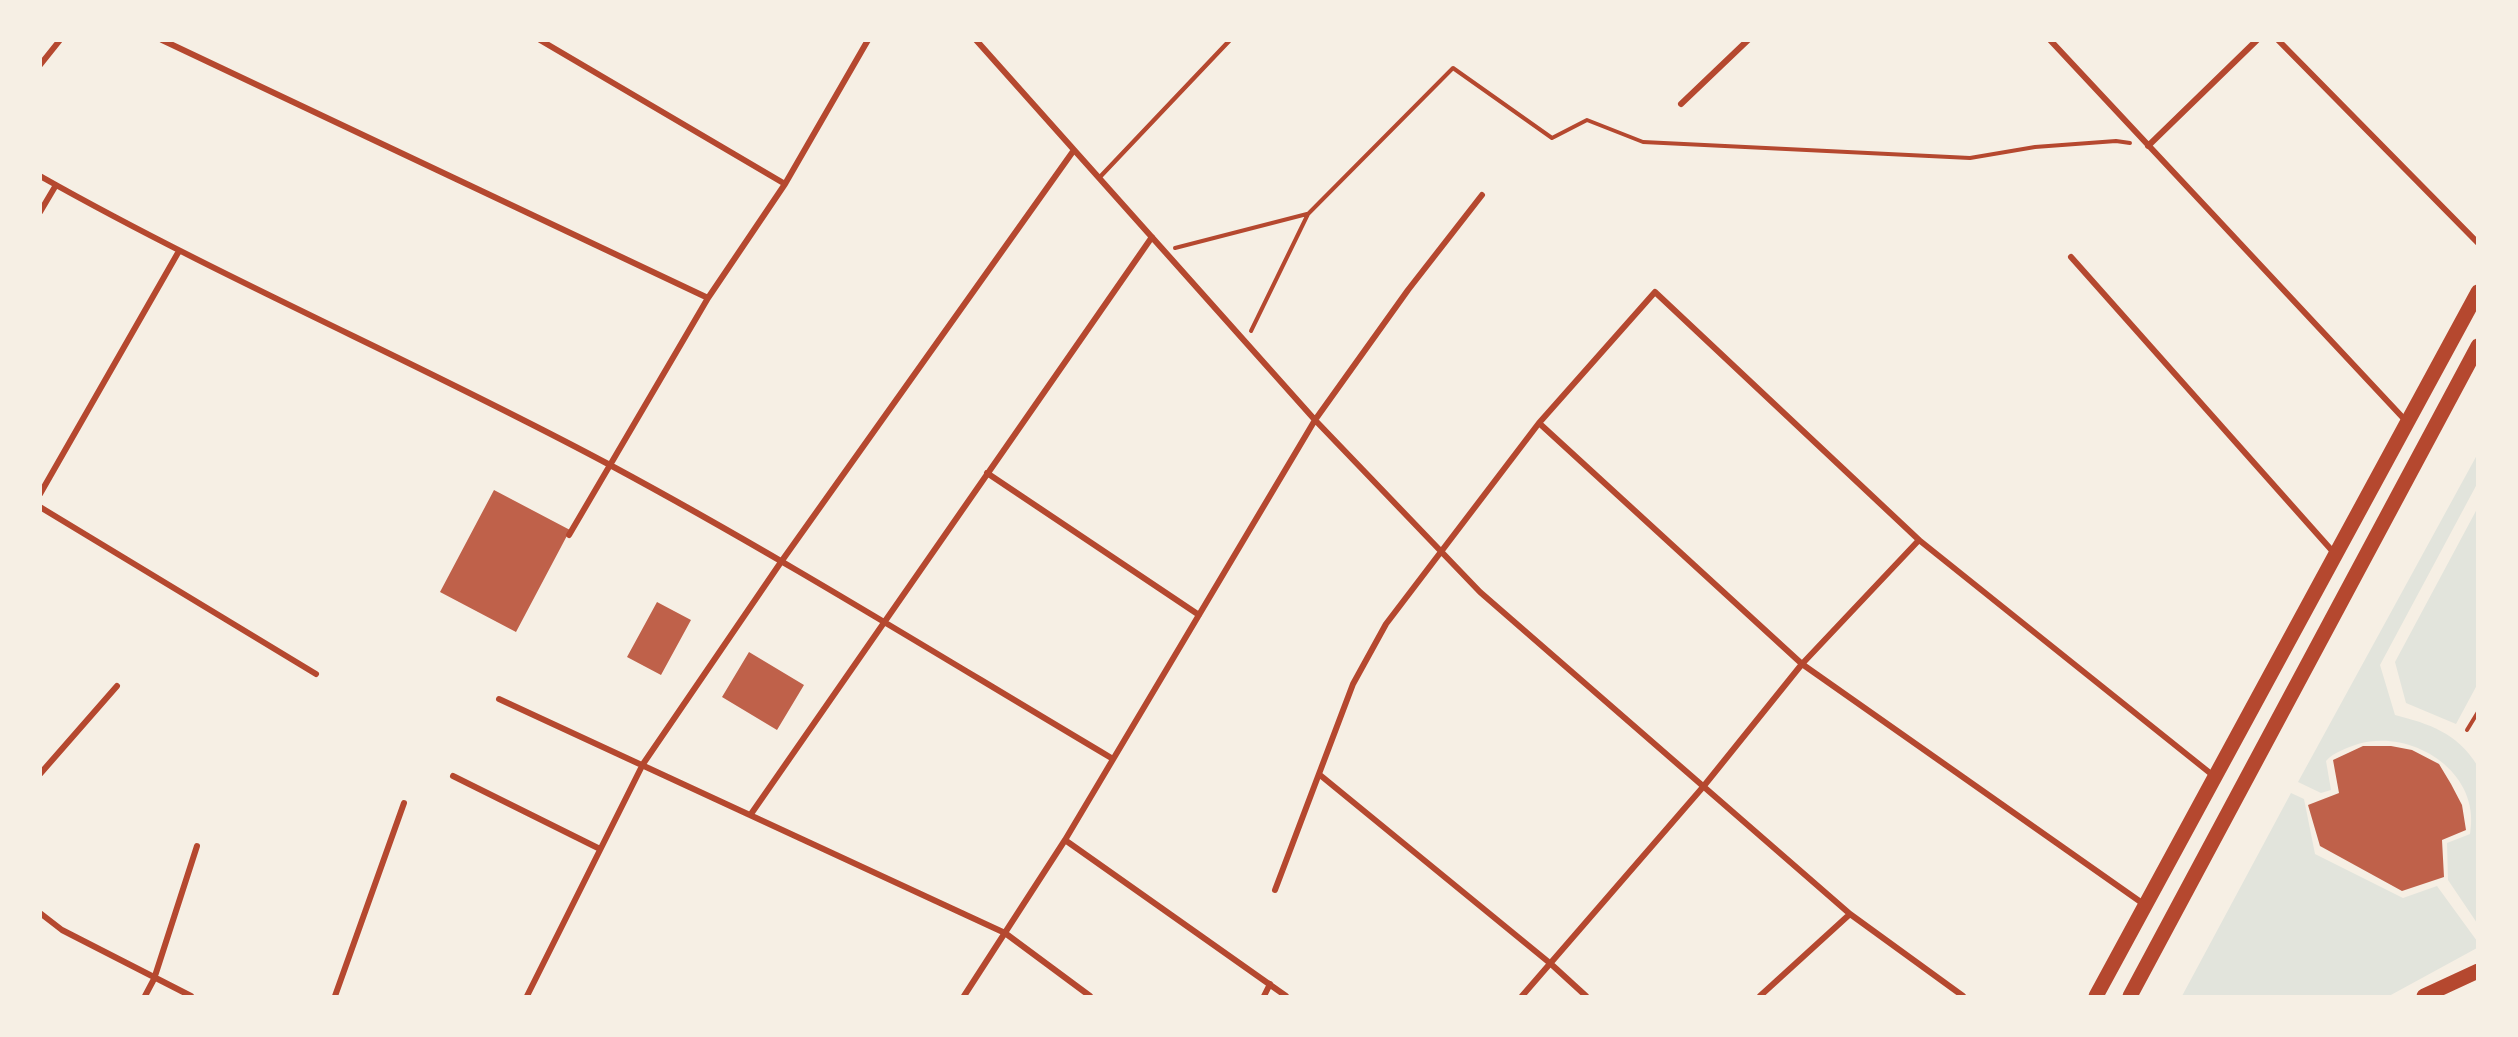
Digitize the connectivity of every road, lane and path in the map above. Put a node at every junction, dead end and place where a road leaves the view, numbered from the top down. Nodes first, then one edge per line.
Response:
1 (60, 40) edge
2 (162, 40) edge
3 (540, 40) edge
4 (868, 40) edge
5 (976, 40) edge
6 (1230, 40) edge
7 (1748, 40) edge
8 (2050, 40) edge
9 (2257, 40) edge
10 (2278, 40) edge
11 (40, 65) edge
12 (1681, 104) dead end
13 (2148, 146) junction
14 (1074, 150) junction
15 (40, 176) edge
16 (1099, 178) junction
17 (785, 184) junction
18 (56, 185) junction
19 (1482, 195) dead end
20 (40, 212) edge
21 (1308, 214) junction
22 (1152, 237) junction
23 (2478, 243) edge
24 (179, 251) junction
25 (1164, 251) junction
26 (2071, 257) dead end
27 (2478, 292) edge
28 (708, 298) junction
29 (1245, 342) junction
30 (2478, 346) edge
31 (1316, 420) junction
32 (2407, 422) junction
33 (1539, 423) junction
34 (609, 464) junction
35 (987, 472) junction
36 (40, 494) edge
37 (40, 507) edge
38 (569, 535) dead end
39 (1919, 540) junction
40 (1440, 550) junction
41 (2335, 554) junction
42 (781, 562) junction
43 (1199, 615) junction
44 (883, 622) junction
45 (1802, 664) junction
46 (316, 674) dead end
47 (117, 686) dead end
48 (499, 699) dead end
49 (2478, 712) edge
50 (2468, 730) dead end
51 (1113, 759) junction
52 (642, 764) junction
53 (40, 774) edge
54 (1320, 775) junction
55 (453, 776) dead end
56 (2215, 777) junction
57 (1703, 787) junction
58 (404, 803) dead end
59 (751, 814) junction
60 (1065, 840) junction
61 (197, 846) dead end
62 (600, 849) junction
63 (1275, 890) dead end
64 (2145, 904) junction
65 (40, 913) edge
66 (1850, 914) junction
67 (1005, 933) junction
68 (1551, 964) junction
69 (2478, 970) edge
70 (154, 979) junction
71 (1270, 984) junction
72 (146, 996) edge
73 (191, 996) edge
74 (335, 996) edge
75 (527, 996) edge
76 (964, 996) edge
77 (1090, 996) edge
78 (1264, 996) edge
79 (1286, 996) edge
80 (1522, 996) edge
81 (1587, 996) edge
82 (1760, 996) edge
83 (1964, 996) edge
84 (2096, 996) edge
85 (2130, 996) edge
86 (2424, 996) edge

1 - 11 street
2 - 28 street
3 - 17 street
4 - 17 street
5 - 14 street
6 - 16 lane
7 - 12 street
8 - 13 street
9 - 13 street
10 - 23 street
13 - 21 path
13 - 32 street
14 - 16 street
14 - 42 street
15 - 18 street
16 - 22 street
17 - 28 street
18 - 20 street
18 - 24 street
19 - 31 street
21 - 25 path
21 - 29 path
22 - 25 street
22 - 35 street
24 - 34 street
24 - 36 street
25 - 29 street
26 - 41 street
27 - 32 main road
28 - 34 street
29 - 31 street
30 - 85 main road
31 - 40 street
31 - 43 street
32 - 41 main road
33 - 39 street
33 - 40 street
33 - 45 street
34 - 38 street
34 - 42 street
35 - 43 street
35 - 44 street
37 - 46 street
39 - 45 street
39 - 56 street
40 - 54 street
40 - 57 street
41 - 56 main road
42 - 44 street
42 - 52 street
43 - 51 street
44 - 51 street
44 - 59 street
45 - 57 street
45 - 64 street
47 - 53 street
48 - 52 street
49 - 50 path
51 - 60 street
52 - 59 street
52 - 62 street
54 - 63 street
54 - 68 street
55 - 62 street
56 - 64 main road
57 - 66 street
57 - 68 street
58 - 74 street
59 - 67 street
60 - 67 street
60 - 71 street
61 - 70 street
62 - 75 street
64 - 84 main road
65 - 70 street
66 - 82 street
66 - 83 street
67 - 76 street
67 - 77 street
68 - 80 street
68 - 81 street
69 - 86 main road
70 - 72 street
70 - 73 street
71 - 78 street
71 - 79 street

